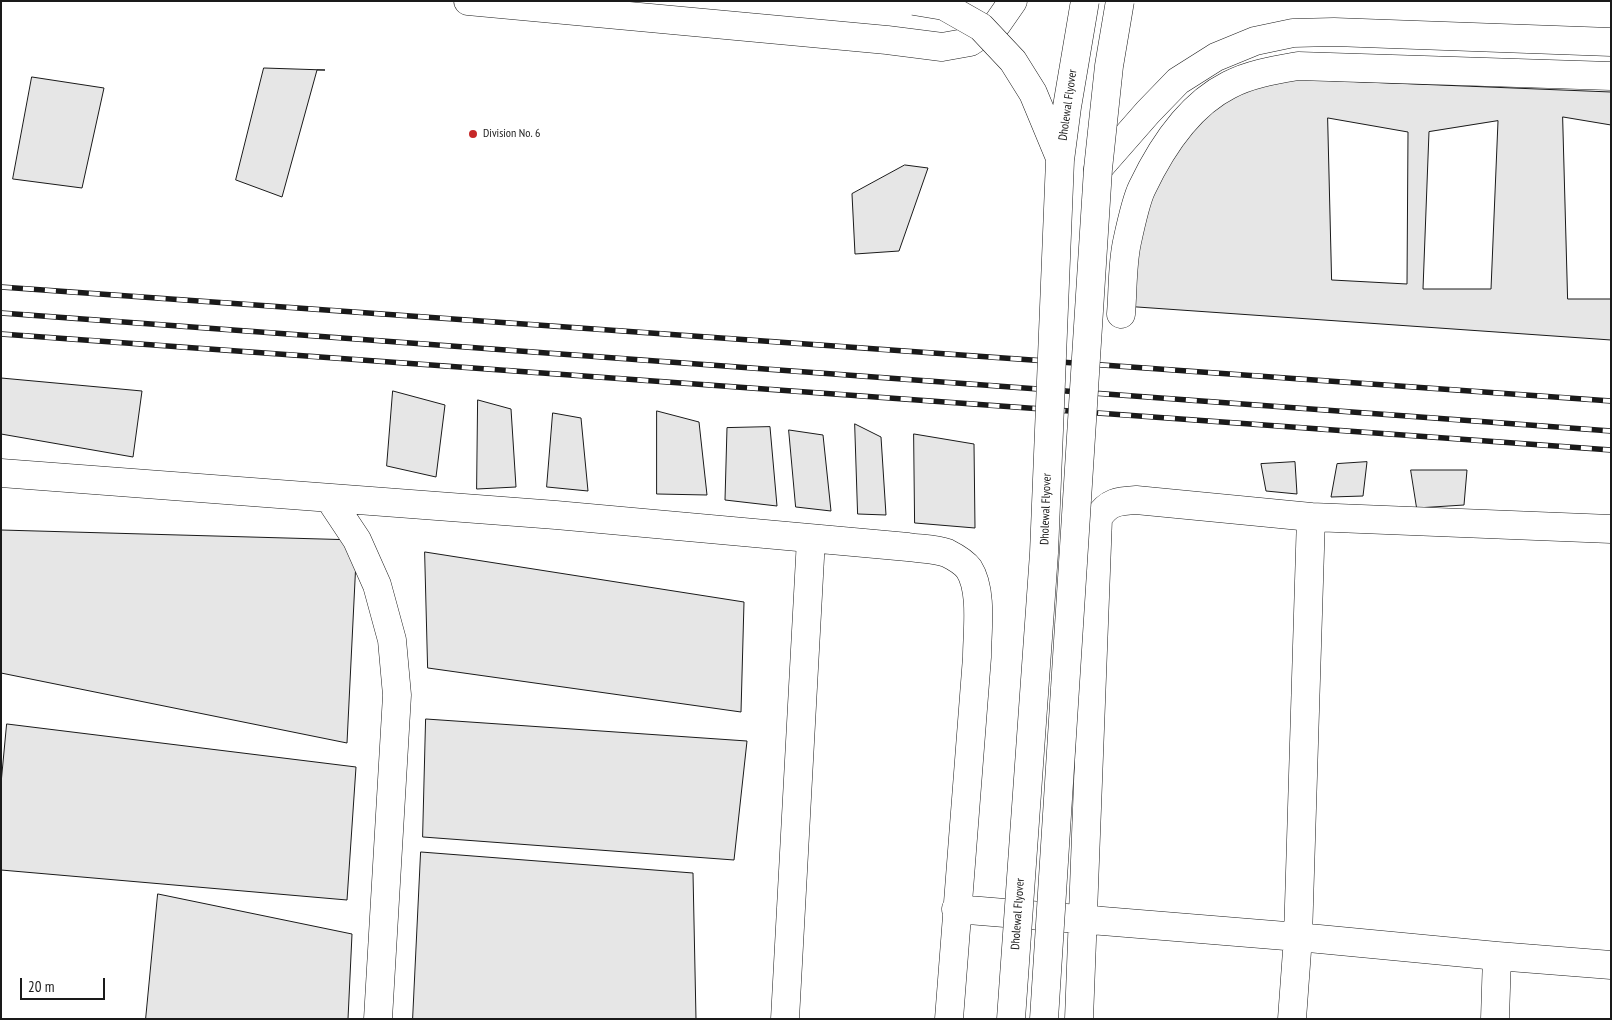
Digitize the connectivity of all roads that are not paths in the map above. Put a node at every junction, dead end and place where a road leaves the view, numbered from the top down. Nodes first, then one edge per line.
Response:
1 (468, 1) edge
2 (914, 1) edge
3 (1013, 1) edge
4 (1085, 1) edge
5 (1120, 1) edge
6 (1611, 42) edge
7 (1611, 76) edge
8 (1060, 160) junction
9 (1098, 169) junction
10 (1121, 314) dead end
11 (1, 473) edge
12 (329, 498) junction
13 (1312, 517) junction
14 (1611, 529) edge
15 (811, 539) junction
16 (956, 909) junction
17 (1083, 920) junction
18 (1298, 937) junction
19 (1497, 956) junction
20 (1611, 965) edge
21 (378, 1019) edge
22 (785, 1019) edge
23 (949, 1019) edge
24 (1011, 1019) edge
25 (1044, 1019) edge
26 (1079, 1019) edge
27 (1292, 1019) edge
28 (1495, 1019) edge

1 - 3 street
2 - 8 street, bridge
4 - 8 street, Dholewal Flyover, bridge
5 - 9 street, bridge
6 - 9 street
7 - 10 street
8 - 24 street, Dholewal Flyover, bridge
9 - 25 street, bridge
11 - 12 street
12 - 15 street
12 - 21 street
13 - 14 street
13 - 17 street
13 - 18 street
15 - 16 street
15 - 22 street
16 - 17 street
16 - 23 street
17 - 18 street
17 - 26 street
18 - 19 street
18 - 27 street
19 - 20 street
19 - 28 street

